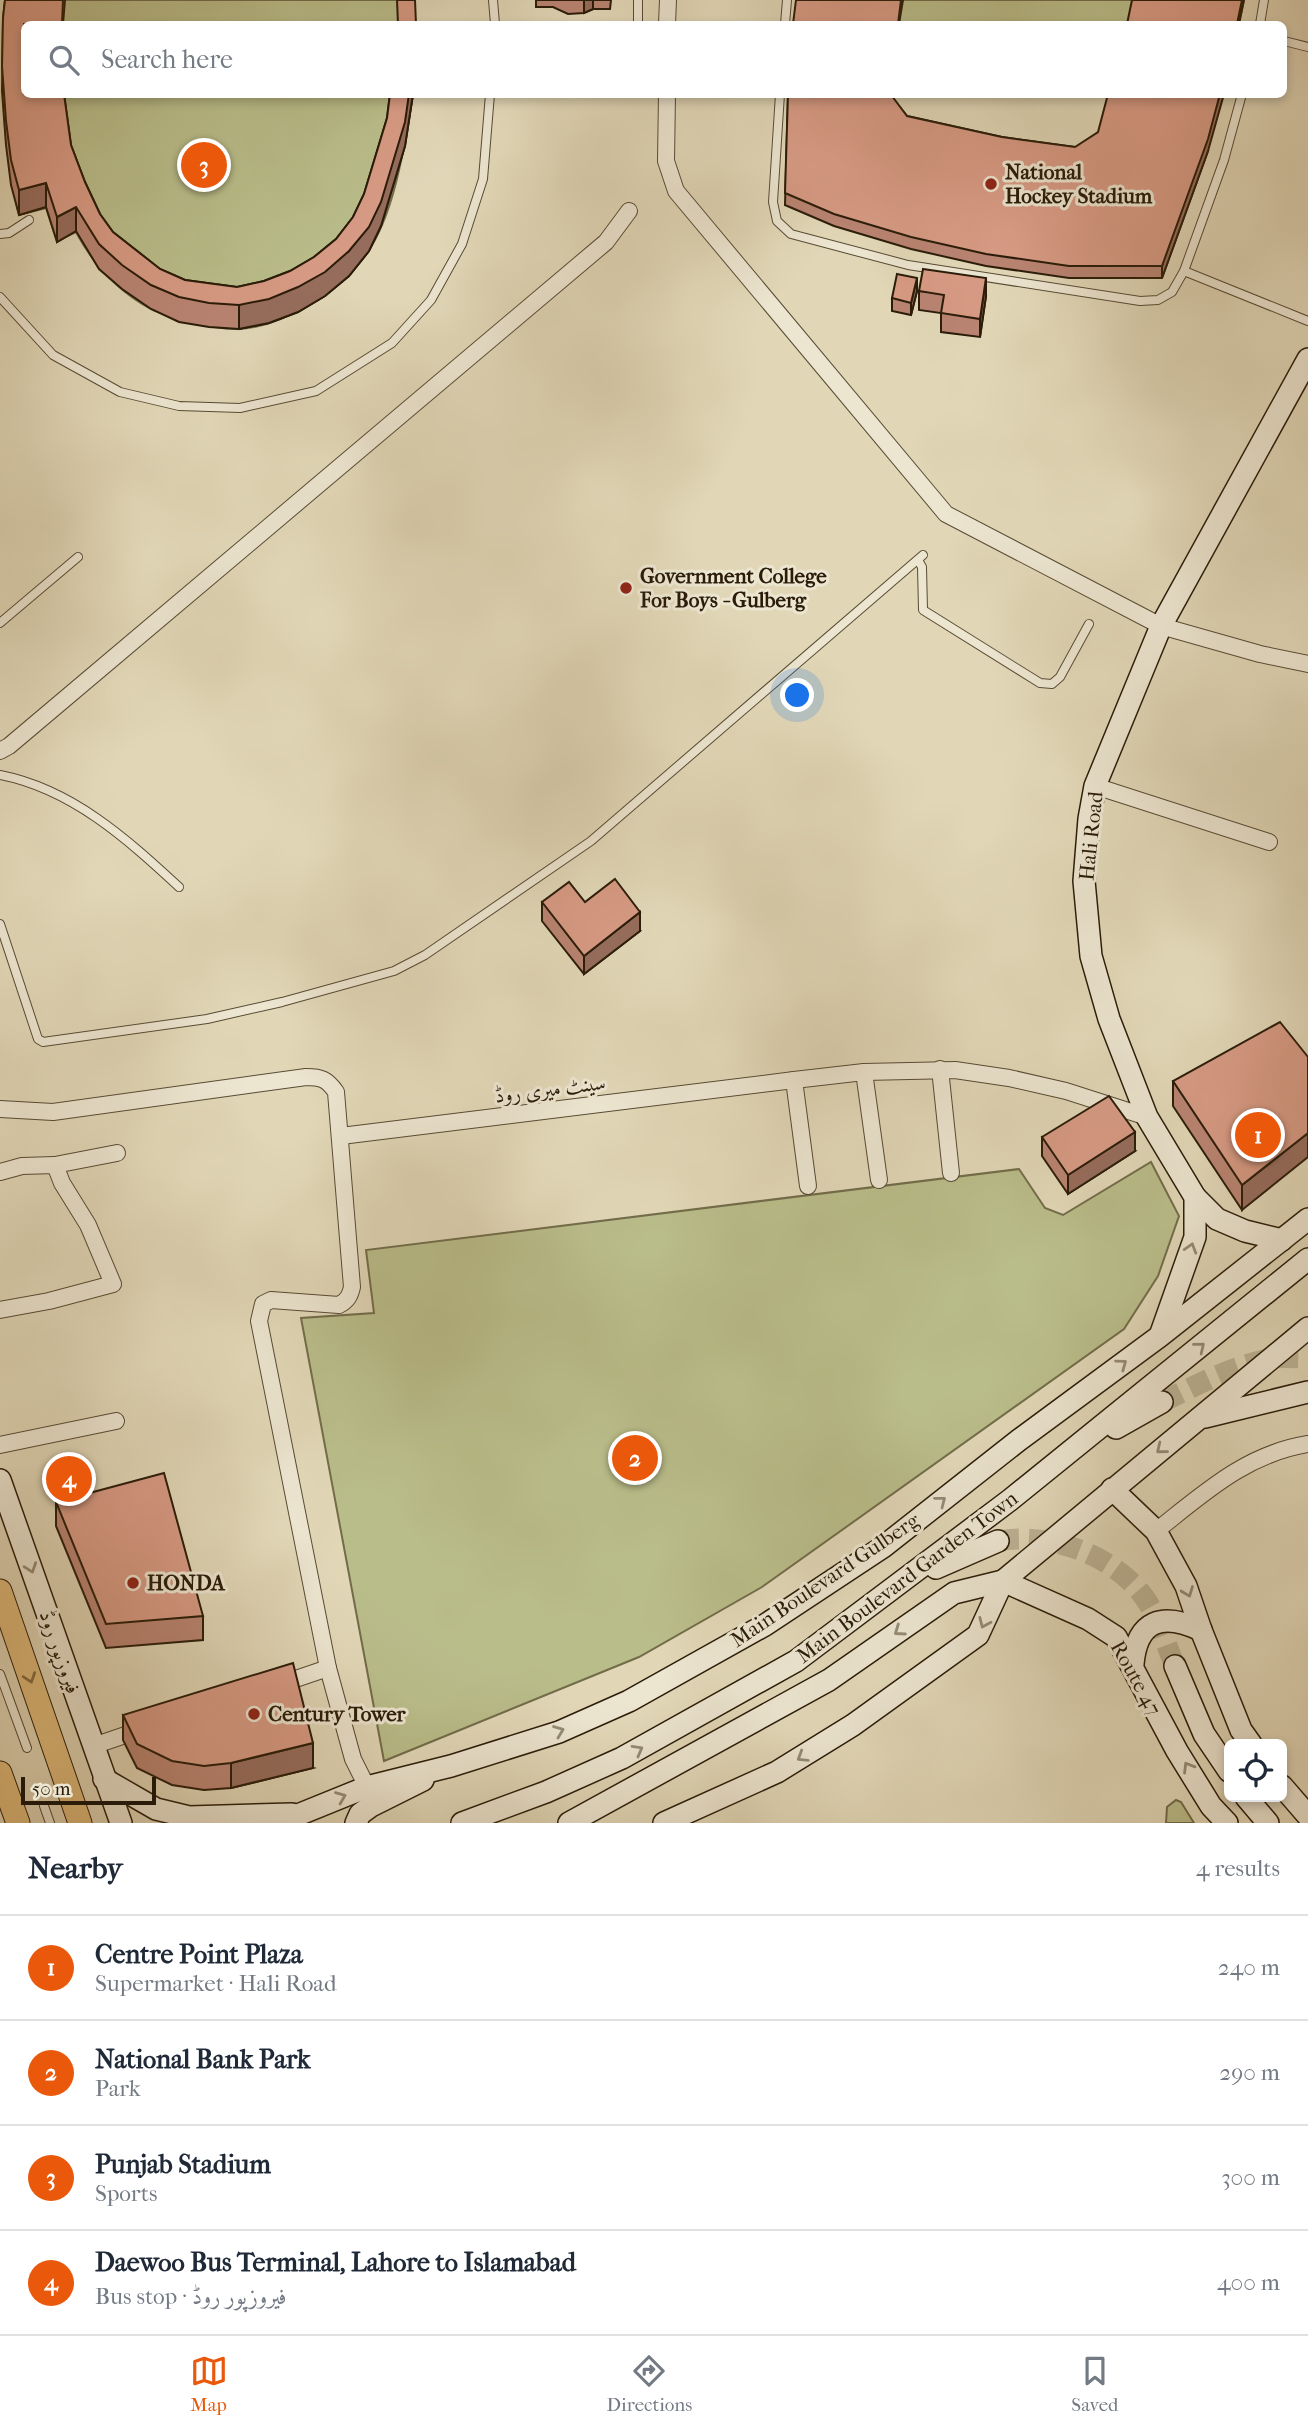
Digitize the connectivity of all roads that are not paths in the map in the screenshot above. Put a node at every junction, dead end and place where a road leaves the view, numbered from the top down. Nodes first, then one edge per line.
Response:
1 (493, 0) edge
2 (638, 0) edge
3 (668, 0) edge
4 (787, 0) edge
5 (1264, 0) edge
6 (495, 21) edge
7 (638, 21) edge
8 (667, 21) edge
9 (785, 21) edge
10 (1260, 21) edge
11 (1287, 42) edge
12 (1308, 47) edge
13 (490, 98) edge
14 (667, 98) edge
15 (779, 98) edge
16 (1241, 98) edge
17 (629, 211) dead end
18 (29, 220) dead end
19 (0, 234) edge
20 (1184, 271) junction
21 (0, 297) edge
22 (1308, 321) edge
23 (1308, 359) edge
24 (78, 556) dead end
25 (0, 623) edge
26 (1089, 624) dead end
27 (1161, 626) junction
28 (1308, 664) edge
29 (0, 751) edge
30 (0, 775) edge
31 (1095, 786) junction
32 (1269, 842) dead end
33 (179, 887) dead end
34 (0, 924) edge
35 (940, 1069) junction
36 (864, 1072) junction
37 (794, 1080) junction
38 (0, 1109) edge
39 (1147, 1117) junction
40 (341, 1136) junction
41 (117, 1153) dead end
42 (55, 1165) junction
43 (0, 1172) edge
44 (951, 1173) dead end
45 (878, 1180) dead end
46 (808, 1186) dead end
47 (1195, 1197) junction
48 (1308, 1219) edge
49 (1282, 1240) junction
50 (1308, 1259) edge
51 (0, 1310) edge
52 (1308, 1328) edge
53 (1160, 1336) junction
54 (1308, 1392) edge
55 (1162, 1402) tunnel mouth
56 (1198, 1419) junction
57 (116, 1421) dead end
58 (1308, 1444) edge
59 (0, 1445) edge
60 (0, 1480) edge
61 (1112, 1489) junction
62 (1010, 1500) junction
63 (1156, 1531) junction
64 (998, 1541) tunnel mouth
65 (1003, 1581) junction
66 (902, 1583) junction
67 (0, 1591) edge
68 (1200, 1630) junction
69 (1133, 1664) junction
70 (1175, 1666) tunnel mouth
71 (328, 1668) junction
72 (0, 1674) edge
73 (263, 1689) edge
74 (159, 1724) edge
75 (1247, 1739) edge
76 (93, 1746) junction
77 (27, 1748) dead end
78 (1224, 1764) edge
79 (451, 1766) junction
80 (0, 1773) edge
81 (104, 1779) junction
82 (367, 1787) junction
83 (1287, 1792) edge
84 (1250, 1802) edge
85 (44, 1806) dead end
86 (301, 1814) junction
87 (1213, 1814) edge
88 (692, 1816) edge
89 (1308, 1816) edge
90 (18, 1823) edge
91 (50, 1823) edge
92 (79, 1823) edge
93 (121, 1823) edge
94 (278, 1823) edge
95 (356, 1823) edge
96 (462, 1823) edge
97 (569, 1823) edge
98 (664, 1823) edge
99 (1227, 1823) edge
100 (1268, 1823) edge

1 - 6 lane
2 - 7 lane
3 - 8 street
4 - 9 lane
5 - 10 lane
11 - 12 lane
13 - 21 lane
14 - 27 street
15 - 20 lane
16 - 20 lane
17 - 29 street
18 - 19 lane
20 - 22 lane
23 - 27 main road, Hali Road
24 - 25 lane
26 - 34 lane
27 - 28 street
27 - 31 main road, Hali Road
30 - 33 lane
31 - 32 street
31 - 39 main road, Hali Road
35 - 36 street, سینٹ میری روڈ
35 - 39 street, سینٹ میری روڈ
35 - 44 street
36 - 37 street, سینٹ میری روڈ
36 - 45 street
37 - 40 street, سینٹ میری روڈ
37 - 46 street
38 - 40 street
39 - 47 main road, Hali Road
40 - 71 street
41 - 42 street
42 - 43 street
42 - 51 street
47 - 49 main road
53 -> 47 main road
48 - 49 main road, Main Boulevard Gulberg
49 - 53 main road, Main Boulevard Gulberg
62 -> 50 main road, Main Boulevard Garden Town
52 - 56 main road
79 -> 53 main road, Main Boulevard Gulberg
54 - 56 main road
55 - 62 main road
56 -> 61 main road
57 - 59 street
58 - 63 street
60 -> 76 main road, فیروزپور روڈ
61 - 63 main road
61 - 65 main road
62 - 66 main road, Main Boulevard Garden Town
63 -> 68 main road
64 - 66 main road
65 - 69 main road, Route 47
65 -> 88 main road
65 -> 97 main road, Main Boulevard Garden Town
96 -> 66 main road, Main Boulevard Garden Town
67 -> 92 main road
68 - 69 main road
68 - 75 main road
87 -> 69 main road, Route 47
70 - 78 main road
71 - 73 street
71 - 82 street
72 - 77 lane
74 - 76 street
76 - 81 main road, فیروزپور روڈ
79 - 82 main road, Main Boulevard Gulberg
79 - 95 main road
80 - 90 main road
81 - 86 main road
81 - 93 main road, فیروزپور روڈ
86 -> 82 main road, Main Boulevard Gulberg
83 - 89 main road
84 - 100 main road
85 - 91 lane
86 - 94 main road, Main Boulevard Gulberg
87 - 99 main road, Route 47
88 - 98 main road

